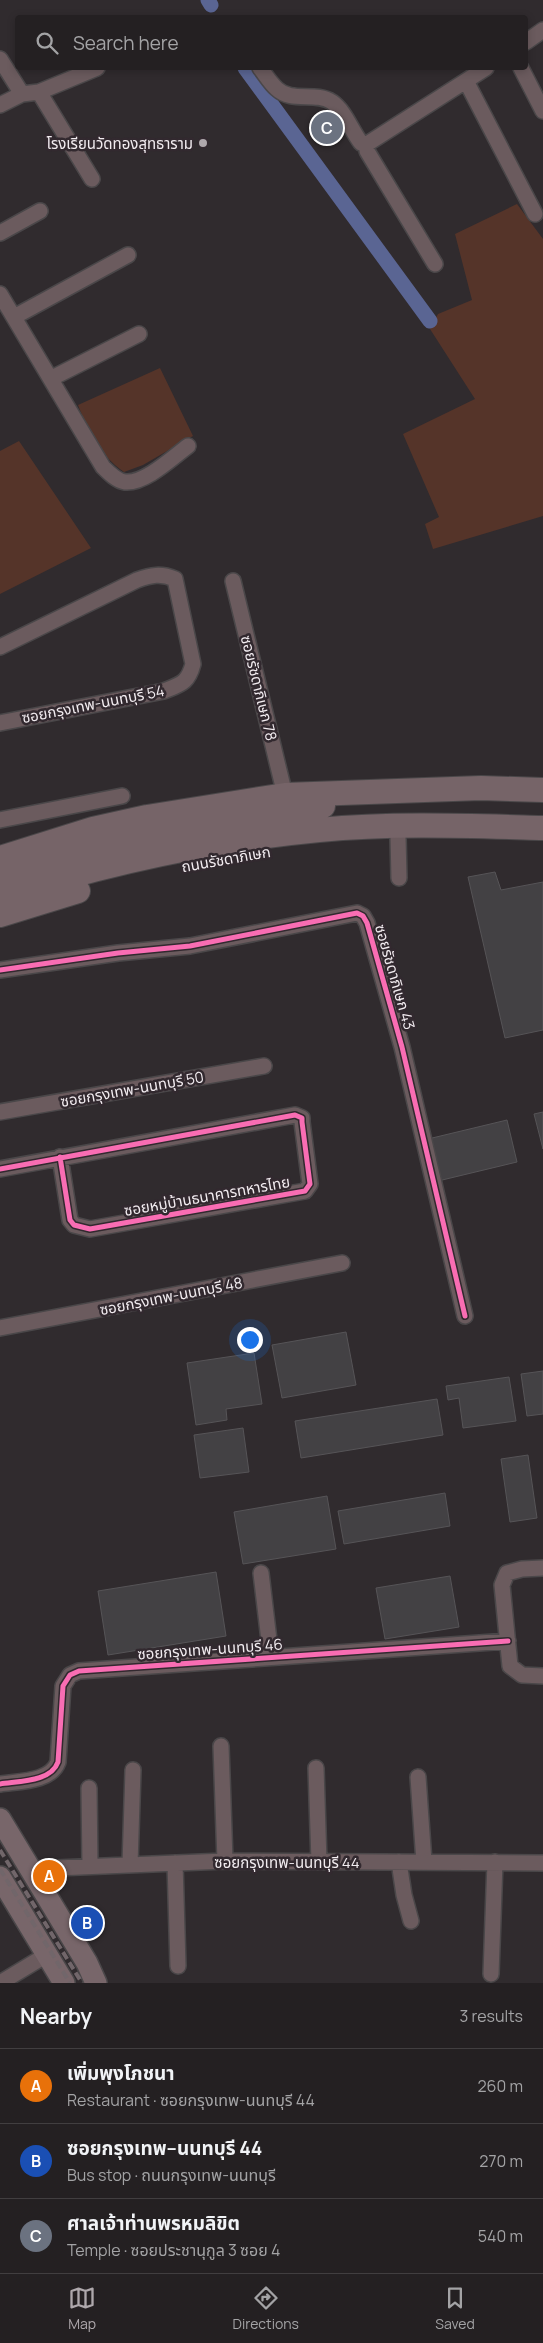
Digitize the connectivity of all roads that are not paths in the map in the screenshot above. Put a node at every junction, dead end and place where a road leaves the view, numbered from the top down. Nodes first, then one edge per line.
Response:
1 (543, 30) edge
2 (528, 41) edge
3 (0, 59) edge
4 (92, 70) edge
5 (262, 70) edge
6 (483, 70) edge
7 (521, 70) edge
8 (466, 80) junction
9 (39, 92) junction
10 (22, 94) junction
11 (0, 105) edge
12 (543, 111) edge
13 (367, 144) junction
14 (92, 179) dead end
15 (40, 211) dead end
16 (535, 214) dead end
17 (0, 233) edge
18 (128, 255) dead end
19 (435, 264) dead end
20 (0, 294) edge
21 (14, 317) junction
22 (139, 334) dead end
23 (52, 378) junction
24 (188, 446) dead end
25 (233, 581) dead end
26 (0, 647) edge
27 (0, 723) edge
28 (543, 790) edge
29 (378, 792) junction
30 (285, 795) junction
31 (122, 796) dead end
32 (0, 820) edge
33 (456, 827) junction
34 (543, 828) edge
35 (398, 838) junction
36 (190, 839) junction
37 (0, 858) edge
38 (399, 878) dead end
39 (0, 879) edge
40 (0, 897) edge
41 (0, 915) edge
42 (0, 970) edge
43 (264, 1066) dead end
44 (0, 1112) edge
45 (60, 1157) junction
46 (0, 1169) edge
47 (342, 1263) dead end
48 (465, 1316) dead end
49 (0, 1328) edge
50 (543, 1568) edge
51 (261, 1573) dead end
52 (508, 1641) junction
53 (272, 1657) junction
54 (543, 1676) edge
55 (221, 1746) dead end
56 (316, 1768) dead end
57 (133, 1770) dead end
58 (418, 1777) dead end
59 (0, 1784) edge
60 (89, 1788) dead end
61 (0, 1819) edge
62 (224, 1862) junction
63 (319, 1862) junction
64 (399, 1862) junction
65 (424, 1862) junction
66 (495, 1862) junction
67 (175, 1863) junction
68 (543, 1863) edge
69 (130, 1865) junction
70 (90, 1866) junction
71 (32, 1869) junction
72 (0, 1878) edge
73 (62, 1921) junction
74 (411, 1921) dead end
75 (36, 1936) junction
76 (48, 1954) junction
77 (178, 1966) dead end
78 (491, 1974) dead end
79 (0, 1983) edge
80 (64, 1983) edge
81 (96, 1983) edge

1 - 2 street
3 - 10 street
4 - 9 street
5 - 13 street
6 - 8 street
7 - 12 street
8 - 13 street
8 - 16 street
9 - 10 street
9 - 14 street
10 - 11 street
13 - 19 street
15 - 17 street
18 - 21 street
20 - 21 street
21 - 23 street
22 - 23 street
23 - 24 street
25 - 30 street, ซอยรัชดาภิเษก 78
26 - 27 street, ซอยกรุงเทพ-นนทบุรี 54
28 - 29 main road, ถนนรัชดาภิเษก
29 - 30 main road, ถนนรัชดาภิเษก
29 - 36 main road, ถนนรัชดาภิเษก
30 - 37 main road, ถนนรัชดาภิเษก
31 - 32 street
33 - 34 main road, ถนนรัชดาภิเษก
33 - 35 main road, ถนนรัชดาภิเษก
33 - 36 main road, ถนนรัชดาภิเษก
35 - 38 street
35 - 41 main road, ถนนรัชดาภิเษก
36 - 39 main road, ถนนรัชดาภิเษก
36 - 40 main road, ถนนรัชดาภิเษก
42 - 48 street, ซอยรัชดาภิเษก 43
43 - 44 street, ซอยกรุงเทพ-นนทบุรี 50
45 - 45 street, ซอยหมู่บ้านธนาคารทหารไทย
45 - 46 street, ซอยหมู่บ้านธนาคารทหารไทย
47 - 49 street, ซอยกรุงเทพ-นนทบุรี 48
50 - 52 street
51 - 53 street
52 - 53 street, ซอยกรุงเทพ-นนทบุรี 46
52 - 54 street
53 - 59 street, ซอยกรุงเทพ-นนทบุรี 46
55 - 62 street
56 - 63 street
57 - 69 street
58 - 65 street
60 - 70 street
61 - 71 main road
62 - 63 street, ซอยกรุงเทพ-นนทบุรี 44
62 - 67 street, ซอยกรุงเทพ-นนทบุรี 44
63 - 64 street, ซอยกรุงเทพ-นนทบุรี 44
64 - 65 street, ซอยกรุงเทพ-นนทบุรี 44
64 - 74 street
65 - 66 street, ซอยกรุงเทพ-นนทบุรี 44
66 - 68 street, ซอยกรุงเทพ-นนทบุรี 44
66 - 78 street
67 - 69 street, ซอยกรุงเทพ-นนทบุรี 44
67 - 77 street
69 - 70 street, ซอยกรุงเทพ-นนทบุรี 44
70 - 71 street, ซอยกรุงเทพ-นนทบุรี 44
71 - 73 main road
72 - 75 main road
73 - 75 main road
73 - 81 main road
75 - 76 main road
76 - 79 street
76 - 80 main road

